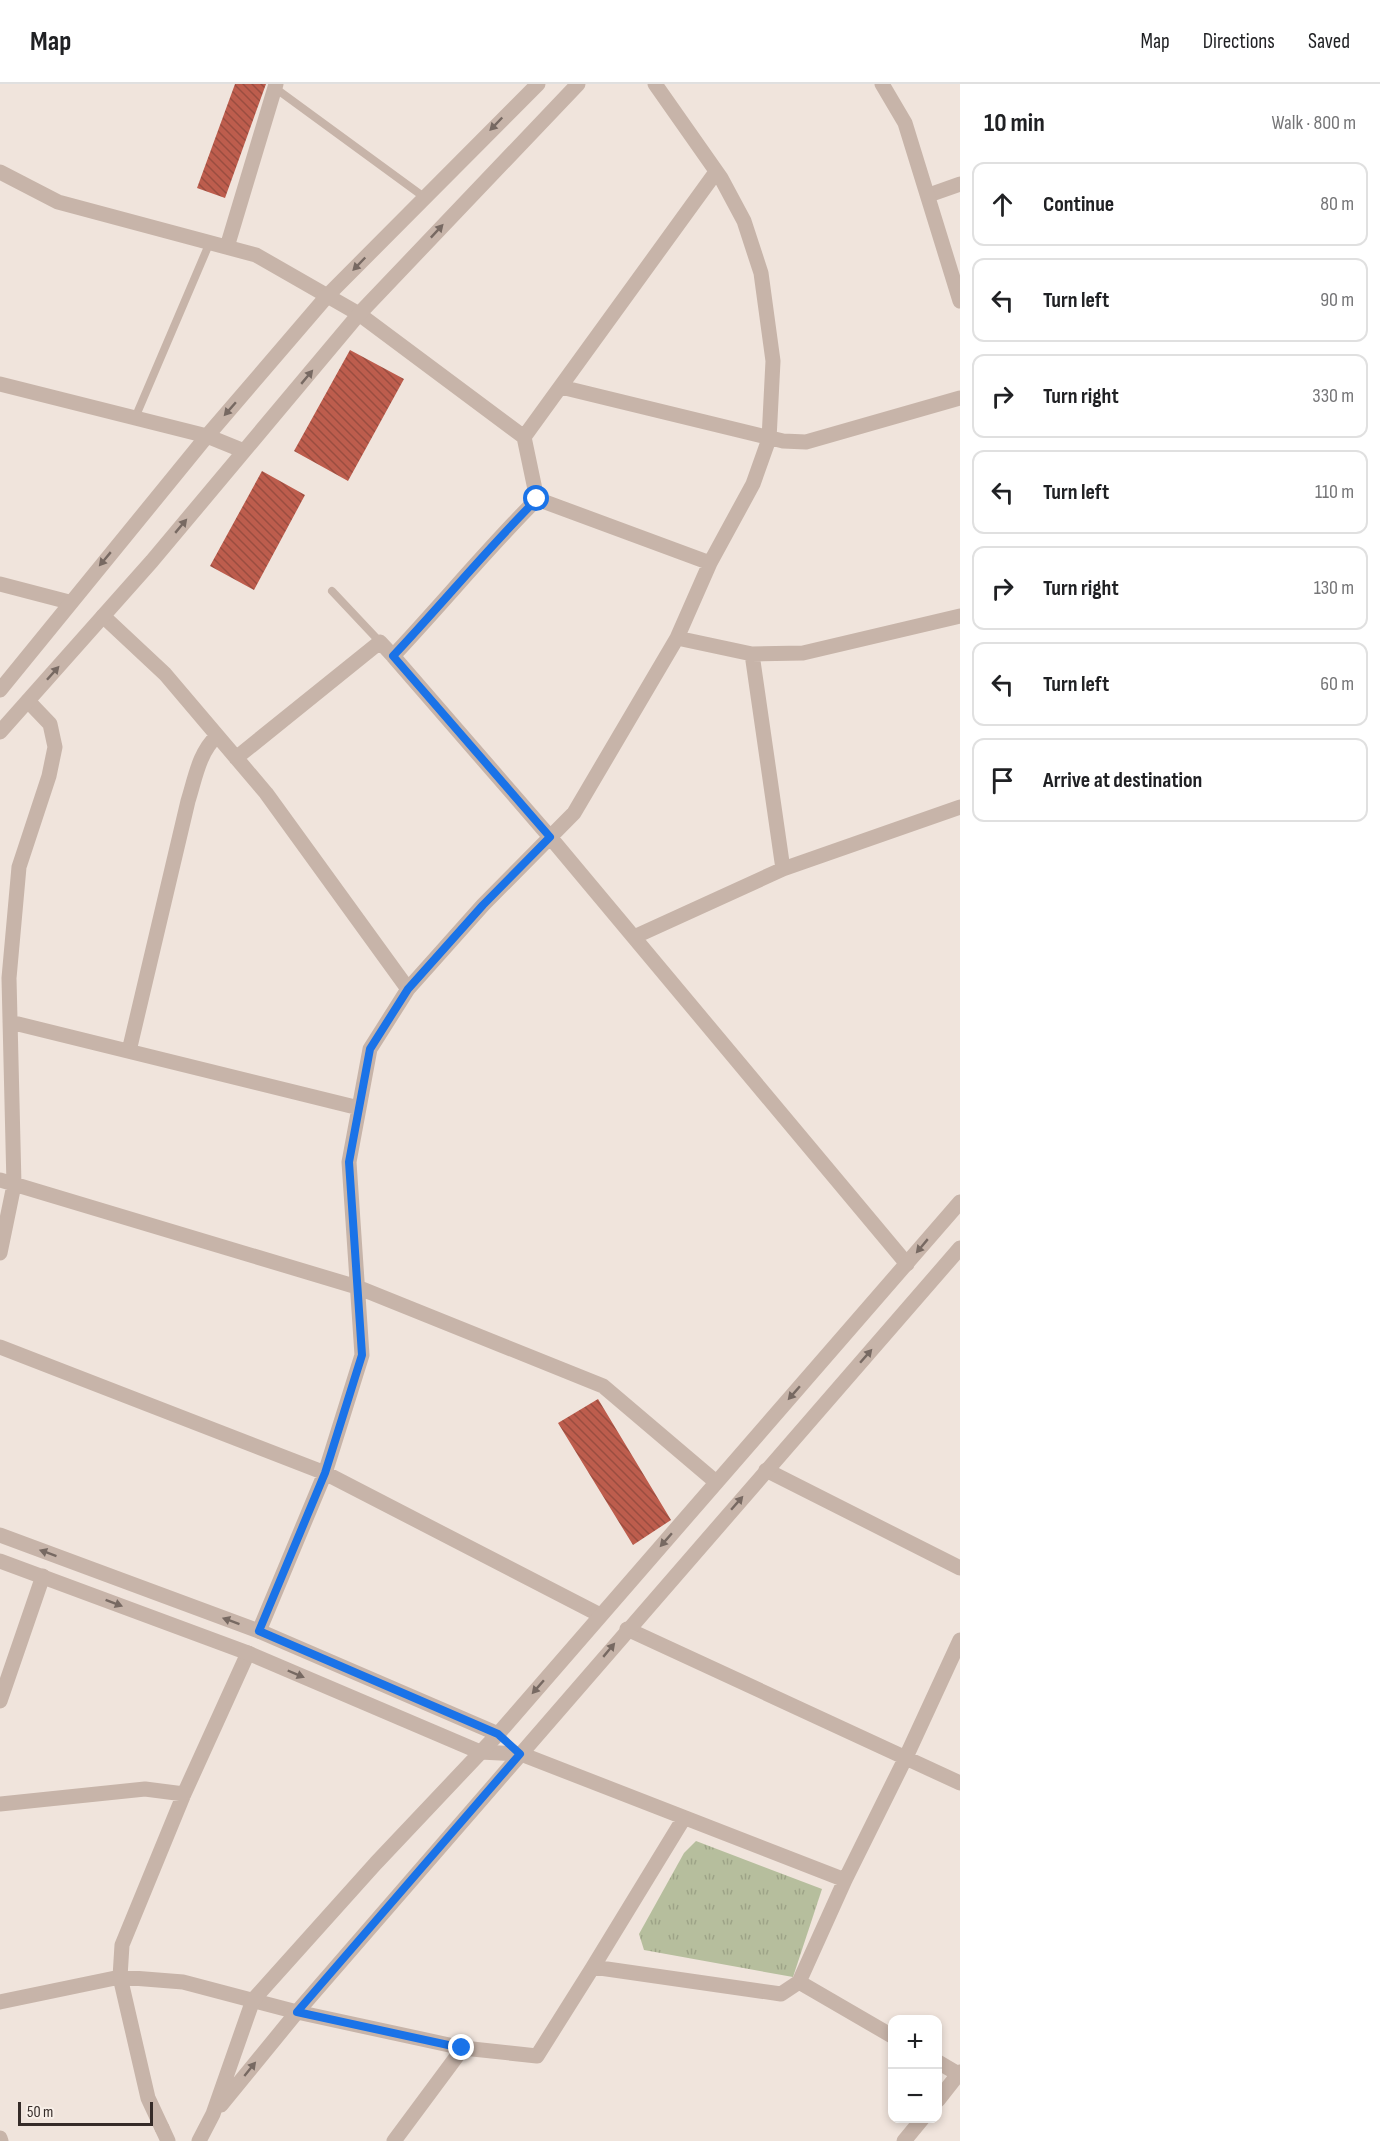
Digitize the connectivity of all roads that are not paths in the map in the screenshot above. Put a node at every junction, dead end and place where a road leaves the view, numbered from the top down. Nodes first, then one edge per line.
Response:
1 (538, 84) edge
2 (578, 84) edge
3 (655, 84) edge
4 (882, 84) edge
5 (276, 86) edge
6 (716, 171) junction
7 (0, 172) edge
8 (960, 184) edge
9 (929, 195) junction
10 (424, 197) junction
11 (210, 242) junction
12 (227, 247) junction
13 (328, 295) junction
14 (960, 301) edge
15 (359, 314) junction
16 (0, 384) edge
17 (561, 387) junction
18 (960, 398) edge
19 (135, 418) junction
20 (207, 436) junction
21 (524, 437) junction
22 (769, 439) junction
23 (244, 451) junction
24 (537, 499) junction
25 (710, 563) junction
26 (0, 584) edge
27 (332, 591) dead end
28 (69, 602) junction
29 (103, 616) junction
30 (960, 616) edge
31 (677, 638) junction
32 (380, 642) junction
33 (752, 654) junction
34 (393, 656) junction
35 (0, 690) edge
36 (28, 701) junction
37 (0, 732) edge
38 (218, 736) junction
39 (236, 758) junction
40 (960, 807) edge
41 (550, 837) junction
42 (783, 869) junction
43 (634, 937) junction
44 (408, 989) junction
45 (10, 1022) junction
46 (129, 1051) junction
47 (358, 1108) junction
48 (7, 1182) edge
49 (960, 1202) edge
50 (960, 1248) edge
51 (0, 1253) edge
52 (907, 1264) junction
53 (357, 1287) junction
54 (0, 1347) edge
55 (766, 1470) junction
56 (325, 1473) junction
57 (716, 1482) junction
58 (0, 1535) edge
59 (0, 1561) edge
60 (960, 1568) edge
61 (43, 1576) junction
62 (600, 1615) junction
63 (627, 1629) junction
64 (259, 1631) junction
65 (960, 1640) edge
66 (248, 1653) junction
67 (0, 1701) edge
68 (498, 1734) junction
69 (480, 1752) junction
70 (520, 1754) junction
71 (906, 1757) junction
72 (960, 1783) edge
73 (184, 1794) junction
74 (0, 1804) edge
75 (684, 1818) junction
76 (845, 1880) junction
77 (592, 1967) junction
78 (120, 1977) junction
79 (799, 1982) junction
80 (253, 2000) junction
81 (0, 2002) edge
82 (297, 2012) junction
83 (888, 2034) edge
84 (462, 2048) junction
85 (942, 2064) edge
86 (960, 2074) edge
87 (942, 2095) edge
88 (213, 2115) junction
89 (918, 2123) edge
90 (165, 2134) edge
91 (199, 2141) edge
92 (394, 2141) edge
93 (904, 2141) edge

1 -> 10 street
15 -> 2 street
3 - 6 street
4 - 9 street
5 - 10 lane
5 - 12 street
6 - 17 street
6 - 22 street
7 - 11 street
8 - 9 street
9 - 14 street
10 -> 13 street
11 - 12 street
11 - 19 lane
12 - 13 street
13 - 15 street
13 -> 20 street
15 - 21 street
23 -> 15 street
16 - 19 street
17 - 21 street
17 - 22 street
18 - 22 street
19 - 20 street
20 - 23 street
20 -> 28 street
21 - 24 street
22 - 25 street
29 -> 23 street
24 - 25 street
24 - 34 street
25 - 31 street
26 - 28 street
27 - 32 lane
28 - 35 street
36 -> 29 street
29 - 38 street
30 - 33 street
31 - 33 street
31 - 41 street
32 - 34 street
32 - 39 street
33 - 42 street
34 - 41 street
36 - 37 street
36 - 45 street
38 - 39 street
38 - 46 street
39 - 44 street
40 - 42 street
41 - 43 street
41 - 44 street
42 - 43 street
43 - 52 street
44 - 47 street
45 - 46 street
45 - 48 street
46 - 47 street
47 - 53 street
48 - 51 street
48 - 53 street
49 -> 52 street
55 -> 50 street
52 -> 57 street
53 - 56 street
53 - 57 street
54 - 56 street
55 - 60 street
63 -> 55 street
56 - 62 street
56 - 64 street
57 -> 62 street
64 -> 58 street
59 - 61 street
61 -> 66 street
61 - 67 street
62 -> 68 street
70 -> 63 street
63 - 71 street
64 - 68 street
65 - 71 street
66 -> 69 street
66 - 73 street
68 - 69 street
68 - 70 street
69 - 70 street
69 - 80 street
70 - 75 street
70 - 82 street
71 - 72 street
71 - 76 street
73 - 74 street
73 - 78 street
75 - 76 street
75 - 77 street
76 - 79 street
77 - 79 street
77 - 84 street
78 - 80 street
78 - 81 street
78 - 90 street
79 - 83 street
80 - 82 street
80 - 88 street
82 - 84 street
88 -> 82 street
84 - 92 street
85 - 86 street
86 - 87 street
88 - 91 street
89 - 93 street

